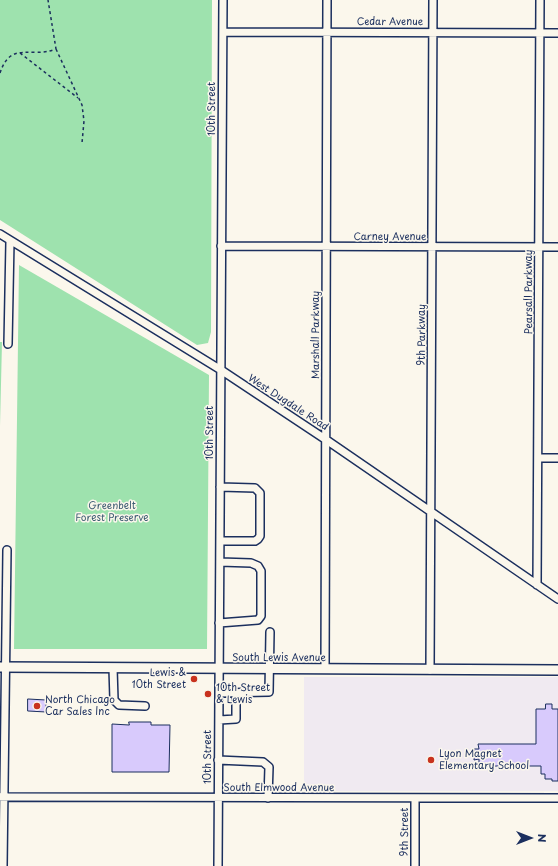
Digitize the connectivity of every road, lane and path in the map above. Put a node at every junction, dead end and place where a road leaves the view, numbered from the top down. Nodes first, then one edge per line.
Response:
1 (48, 0) edge
2 (223, 0) edge
3 (328, 0) edge
4 (433, 0) edge
5 (540, 0) edge
6 (223, 32) junction
7 (327, 32) junction
8 (433, 32) junction
9 (540, 33) junction
10 (558, 33) edge
11 (56, 49) junction
12 (20, 52) junction
13 (0, 73) edge
14 (80, 99) junction
15 (82, 143) dead end
16 (0, 234) edge
17 (10, 241) junction
18 (221, 246) junction
19 (326, 246) junction
20 (432, 247) junction
21 (539, 247) junction
22 (558, 248) edge
23 (8, 344) dead end
24 (221, 370) junction
25 (325, 439) junction
26 (538, 458) junction
27 (558, 458) edge
28 (220, 487) junction
29 (431, 511) junction
30 (220, 541) junction
31 (6, 550) dead end
32 (220, 562) junction
33 (537, 585) junction
34 (558, 599) edge
35 (219, 622) junction
36 (270, 632) dead end
37 (3, 638) edge
38 (2, 667) edge
39 (113, 668) junction
40 (219, 669) junction
41 (270, 669) junction
42 (325, 669) junction
43 (430, 670) junction
44 (558, 670) edge
45 (236, 692) junction
46 (219, 693) junction
47 (145, 706) dead end
48 (219, 720) junction
49 (218, 760) junction
50 (2, 797) edge
51 (218, 798) junction
52 (268, 798) junction
53 (415, 798) junction
54 (558, 798) edge
55 (3, 866) edge
56 (218, 866) edge
57 (415, 866) edge

1 - 11 path
2 - 6 street, 10th Street
3 - 7 street, Marshall Parkway
4 - 8 street, 9th Parkway
5 - 9 street, Pearsall Parkway
6 - 7 street, Cedar Avenue
6 - 18 street, 10th Street
7 - 8 street, Cedar Avenue
7 - 19 street, Marshall Parkway
8 - 9 street, Cedar Avenue
8 - 20 street, 9th Parkway
9 - 10 street, Cedar Avenue
9 - 21 street, Pearsall Parkway
11 - 12 path
11 - 14 path
12 - 13 path
12 - 14 path
14 - 15 path
16 - 17 street, West Dugdale Road
17 - 23 street
17 - 24 street, West Dugdale Road
18 - 19 street, Carney Avenue
18 - 24 street, 10th Street
19 - 20 street, Carney Avenue
19 - 25 street, Marshall Parkway
20 - 21 street, Carney Avenue
20 - 29 street, 9th Parkway
21 - 22 street, Carney Avenue
21 - 26 street, Pearsall Parkway
24 - 25 street, West Dugdale Road
24 - 28 street, 10th Street
25 - 29 street, West Dugdale Road
25 - 42 street, Marshall Parkway
26 - 27 street
26 - 33 street, Pearsall Parkway
28 - 30 street, 10th Street
28 - 30 street
29 - 33 street, West Dugdale Road
29 - 43 street, 9th Parkway
30 - 32 street, 10th Street
31 - 37 street
32 - 35 street, 10th Street
32 - 35 street
33 - 34 street, West Dugdale Road
35 - 40 street, 10th Street
36 - 41 street
37 - 38 street
38 - 39 main road, South Lewis Avenue
38 - 50 street
39 - 40 main road, South Lewis Avenue
39 - 47 street
40 - 41 main road, South Lewis Avenue
40 - 46 street, 10th Street
41 - 42 main road, South Lewis Avenue
41 - 45 street
42 - 43 main road, South Lewis Avenue
43 - 44 main road, South Lewis Avenue
45 - 46 street
45 - 48 street
46 - 48 street, 10th Street
48 - 49 street, 10th Street
49 - 51 street, 10th Street
49 - 52 street
50 - 51 street, South Elmwood Avenue
50 - 55 street
51 - 52 street, South Elmwood Avenue
51 - 56 street, 10th Street
52 - 53 street, South Elmwood Avenue
53 - 54 street, South Elmwood Avenue
53 - 57 street, 9th Street

